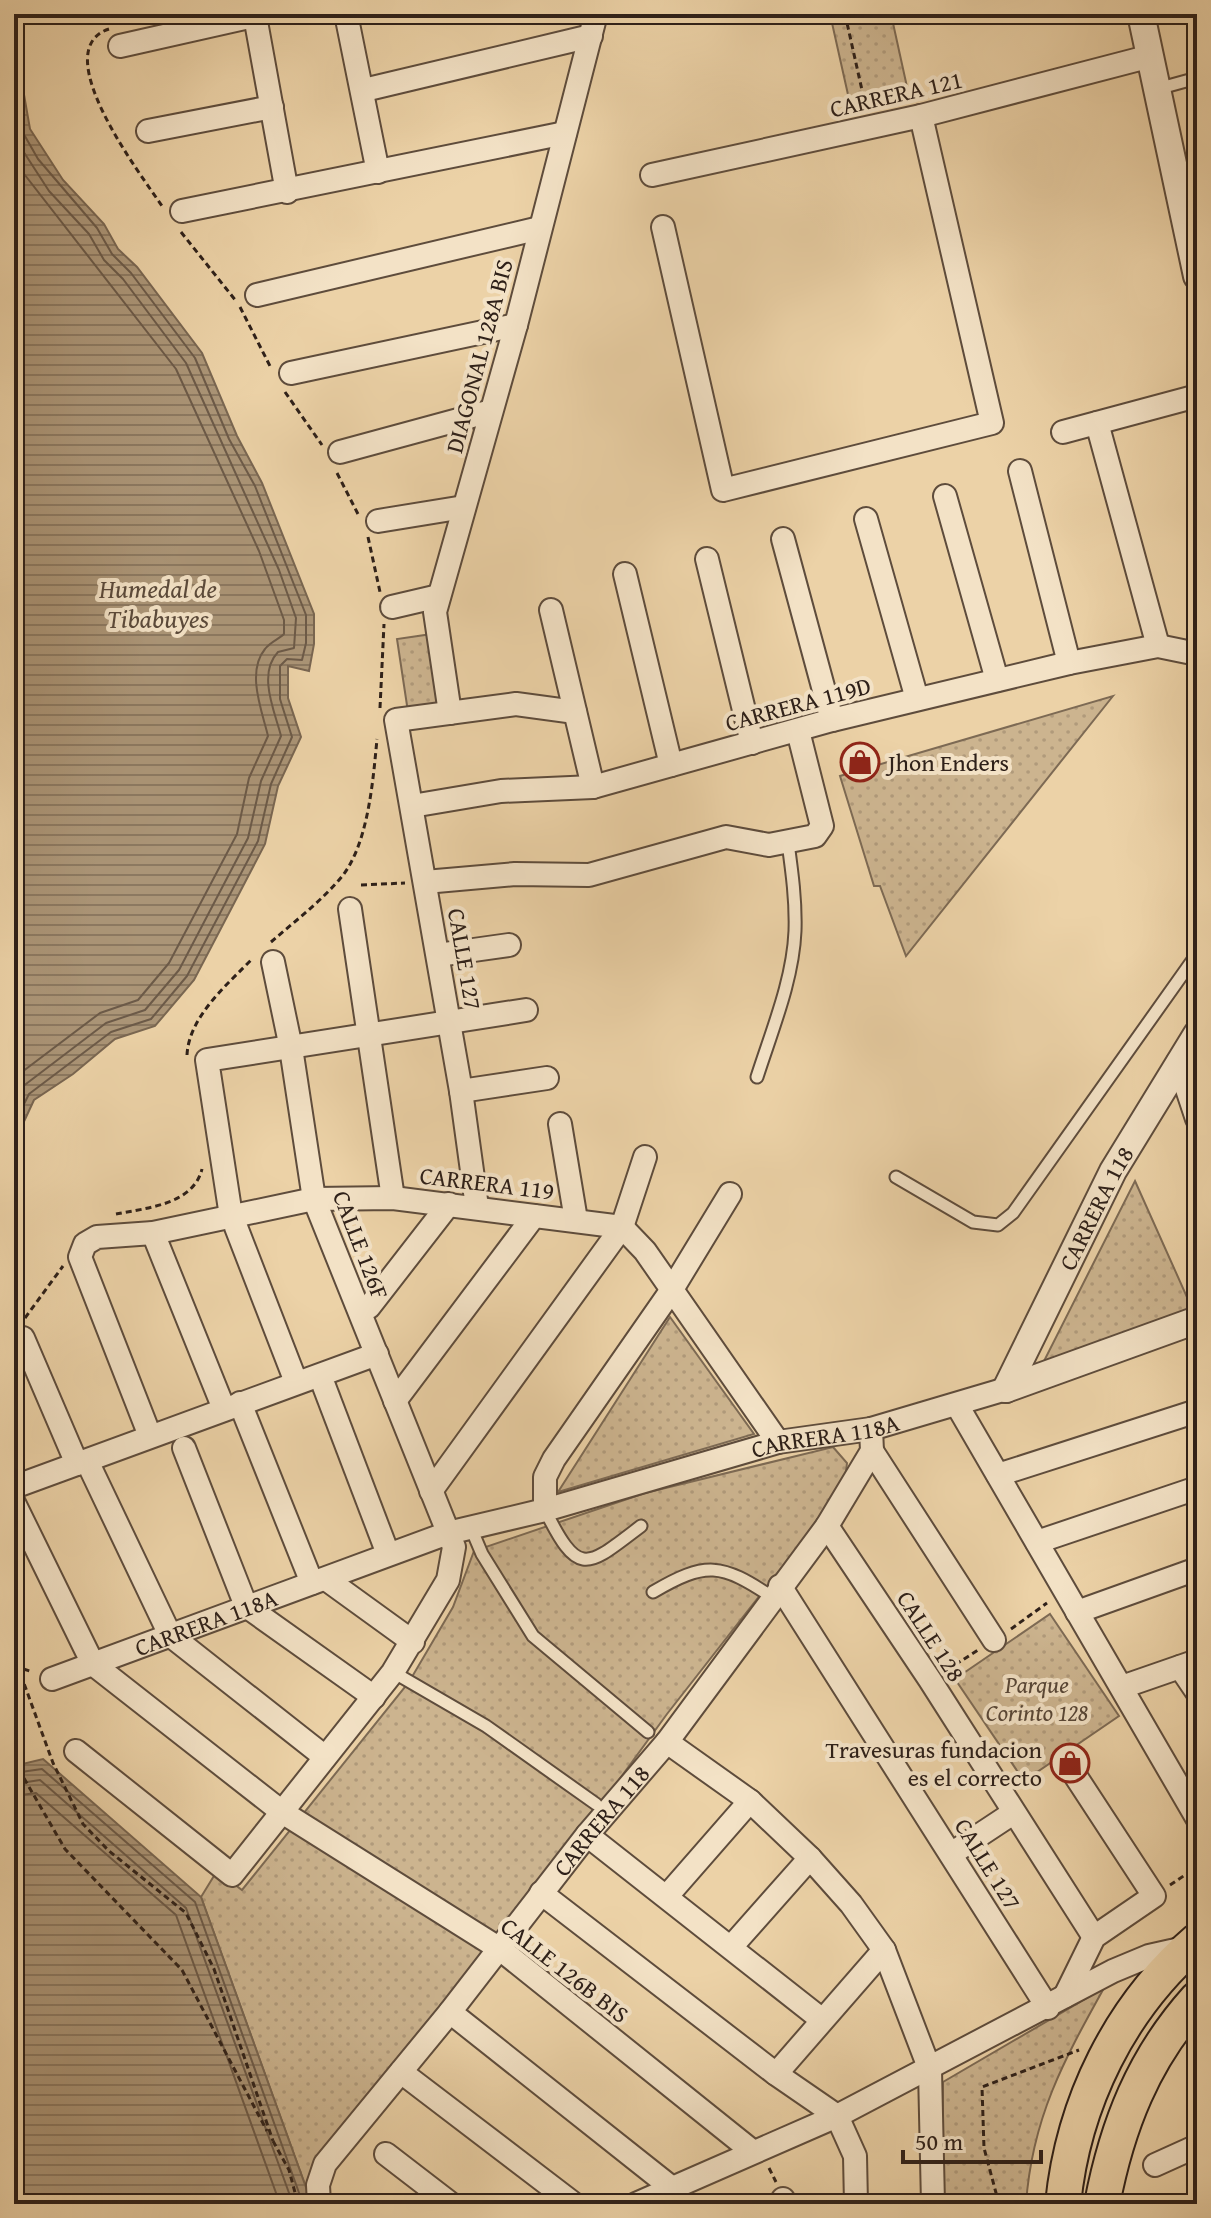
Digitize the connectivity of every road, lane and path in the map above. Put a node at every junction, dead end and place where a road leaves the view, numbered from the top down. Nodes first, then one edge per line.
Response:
1 (346, 14) edge
2 (845, 14) edge
3 (1141, 14) edge
4 (258, 15) edge
5 (594, 25) edge
6 (118, 36) joint
7 (1151, 56) junction
8 (1197, 78) edge
9 (1156, 89) junction
10 (364, 90) junction
11 (272, 107) junction
12 (921, 116) junction
13 (870, 128) junction
14 (148, 131) dead end
15 (565, 133) junction
16 (378, 172) junction
17 (652, 175) dead end
18 (287, 192) junction
19 (175, 217) junction
20 (663, 227) dead end
21 (540, 228) junction
22 (1197, 274) edge
23 (257, 295) dead end
24 (516, 325) junction
25 (283, 378) junction
26 (1197, 396) edge
27 (491, 411) junction
28 (1097, 423) junction
29 (1063, 432) dead end
30 (333, 456) junction
31 (1020, 471) dead end
32 (945, 496) dead end
33 (464, 507) junction
34 (866, 519) dead end
35 (378, 521) dead end
36 (783, 539) dead end
37 (707, 559) dead end
38 (625, 574) dead end
39 (439, 596) junction
40 (385, 607) junction
41 (551, 610) dead end
42 (1158, 646) junction
43 (1197, 654) edge
44 (1069, 663) junction
45 (997, 680) junction
46 (917, 699) junction
47 (575, 712) junction
48 (450, 713) junction
49 (832, 720) junction
50 (388, 721) junction
51 (798, 731) junction
52 (377, 736) dead end
53 (752, 743) junction
54 (671, 765) junction
55 (593, 787) junction
56 (412, 806) junction
57 (788, 843) junction
58 (425, 882) junction
59 (361, 885) dead end
60 (350, 909) dead end
61 (509, 945) dead end
62 (1197, 954) edge
63 (438, 955) junction
64 (273, 962) dead end
65 (526, 1010) dead end
66 (449, 1021) junction
67 (370, 1034) junction
68 (1197, 1034) edge
69 (291, 1048) junction
70 (1178, 1062) junction
71 (198, 1064) junction
72 (757, 1077) dead end
73 (547, 1078) dead end
74 (461, 1091) junction
75 (1197, 1119) edge
76 (560, 1124) dead end
77 (645, 1157) dead end
78 (205, 1160) dead end
79 (896, 1177) dead end
80 (730, 1194) dead end
81 (393, 1198) junction
82 (314, 1199) junction
83 (449, 1204) junction
84 (477, 1207) junction
85 (534, 1216) junction
86 (107, 1218) dead end
87 (576, 1220) junction
88 (234, 1222) junction
89 (622, 1227) junction
90 (153, 1233) junction
91 (77, 1251) junction
92 (671, 1291) junction
93 (369, 1307) dead end
94 (1197, 1320) edge
95 (23, 1330) joint
96 (377, 1354) junction
97 (296, 1382) junction
98 (324, 1386) dead end
99 (1006, 1389) junction
100 (395, 1401) junction
101 (957, 1405) junction
102 (232, 1406) junction
103 (1197, 1411) edge
104 (150, 1436) junction
105 (871, 1440) junction
106 (778, 1442) junction
107 (184, 1448) dead end
108 (82, 1462) junction
109 (998, 1475) junction
110 (14, 1487) edge
111 (1197, 1488) edge
112 (431, 1491) junction
113 (14, 1503) edge
114 (545, 1510) junction
115 (641, 1526) dead end
116 (827, 1526) junction
117 (471, 1528) junction
118 (448, 1533) junction
119 (1037, 1542) junction
120 (388, 1554) junction
121 (1197, 1569) edge
122 (319, 1581) junction
123 (653, 1592) dead end
124 (776, 1592) junction
125 (246, 1606) junction
126 (1077, 1612) junction
127 (170, 1635) junction
128 (994, 1640) dead end
129 (413, 1642) junction
130 (14, 1656) edge
131 (93, 1664) junction
132 (1188, 1664) edge
133 (393, 1672) junction
134 (52, 1679) dead end
135 (1122, 1687) junction
136 (1197, 1692) edge
137 (374, 1697) junction
138 (657, 1737) junction
139 (76, 1751) dead end
140 (325, 1757) junction
141 (14, 1761) edge
142 (1069, 1766) dead end
143 (750, 1801) junction
144 (596, 1804) dead end
145 (282, 1812) junction
146 (1013, 1813) junction
147 (1197, 1818) edge
148 (587, 1835) junction
149 (951, 1854) junction
150 (810, 1858) junction
151 (1197, 1867) edge
152 (541, 1893) junction
153 (667, 1896) junction
154 (1154, 1896) junction
155 (1094, 1937) junction
156 (1194, 1944) edge
157 (732, 1946) junction
158 (500, 1949) junction
159 (884, 1950) junction
160 (1056, 2002) junction
161 (1189, 2008) edge
162 (450, 2012) junction
163 (821, 2019) junction
164 (1086, 2047) dead end
165 (930, 2070) junction
166 (401, 2072) junction
167 (776, 2074) junction
168 (837, 2116) junction
169 (273, 2141) junction
170 (1197, 2146) edge
171 (752, 2151) junction
172 (386, 2154) dead end
173 (1155, 2165) dead end
174 (672, 2188) junction
175 (783, 2202) edge
176 (298, 2204) edge
177 (319, 2204) edge
178 (451, 2204) edge
179 (574, 2204) edge
180 (636, 2204) edge
181 (856, 2204) edge
182 (933, 2204) edge
183 (999, 2204) edge
184 (1063, 2204) edge
185 (1102, 2204) edge

1 - 10 street
2 - 13 path
3 - 7 street
4 - 6 street
4 - 11 street
5 - 10 street
5 - 15 street, DIAGONAL 128A BIS
6 - 19 path
7 - 9 street
7 - 12 street, CARRERA 121
8 - 9 lane
9 - 22 street
10 - 16 street
11 - 14 street
11 - 18 street
12 - 13 street, CARRERA 121
12 - 20 street
13 - 17 street, CARRERA 121
15 - 16 street
15 - 21 street, DIAGONAL 128A BIS
16 - 18 street
18 - 19 street
19 - 25 path
21 - 23 street
21 - 24 street, DIAGONAL 128A BIS
24 - 25 street
24 - 27 street, DIAGONAL 128A BIS
25 - 30 path
26 - 28 street
27 - 30 street
27 - 33 street, DIAGONAL 128A BIS
28 - 29 street
28 - 42 street
30 - 40 path
31 - 44 street
32 - 45 street
33 - 35 street
33 - 39 street, DIAGONAL 128A BIS
34 - 46 street
36 - 49 street
37 - 53 street
38 - 54 street
39 - 40 street
39 - 48 street, DIAGONAL 128A BIS
40 - 50 path
41 - 47 street
42 - 43 street, CARRERA 119D
42 - 44 street, CARRERA 119D
44 - 45 street, CARRERA 119D
45 - 46 street, CARRERA 119D
46 - 49 street, CARRERA 119D
47 - 48 street
47 - 55 street
48 - 50 street
49 - 51 street, CARRERA 119D
50 - 56 street, CALLE 127
51 - 53 street, CARRERA 119D
51 - 57 street
52 - 71 path
53 - 54 street, CARRERA 119D
54 - 55 street, CARRERA 119D
55 - 56 street, CARRERA 119D
56 - 58 street, CALLE 127
57 - 58 street
57 - 72 lane
58 - 59 path
58 - 63 street, CALLE 127
60 - 67 street
61 - 63 street
62 - 79 lane
63 - 66 street, CALLE 127
64 - 69 street, CALLE 126F
65 - 66 street
66 - 67 street
66 - 74 street, CALLE 127
67 - 69 street
67 - 81 street
68 - 70 street, CARRERA 118
69 - 71 street
69 - 82 street, CALLE 126F
70 - 75 street
70 - 99 street, CARRERA 118
71 - 88 street
73 - 74 street
74 - 84 street, CALLE 127
76 - 87 street
77 - 89 street
78 - 86 path
80 - 92 street
81 - 82 street, CARRERA 119
81 - 83 street, CARRERA 119
82 - 88 street, CARRERA 119
82 - 96 street, CALLE 126F
83 - 84 street, CARRERA 119
83 - 93 street
84 - 85 street, CARRERA 119
85 - 87 street, CARRERA 119
85 - 100 street
87 - 89 street, CARRERA 119
88 - 90 street, CARRERA 119
88 - 97 street
89 - 92 street
89 - 112 street
90 - 91 street, CARRERA 119
90 - 102 street
91 - 95 path
91 - 104 street
92 - 106 street
92 - 114 street
94 - 99 street, CARRERA 118A
95 - 108 street
96 - 97 street
96 - 100 street, CALLE 126F
97 - 102 street
98 - 120 street
99 - 101 street, CARRERA 118A
100 - 112 street, CALLE 126F
101 - 105 street, CARRERA 118A
101 - 109 street
102 - 104 street
102 - 122 street
103 - 109 street
104 - 108 street
105 - 106 street, CARRERA 118A
105 - 116 street, CARRERA 118
105 - 128 street
106 - 114 street, CARRERA 118A
107 - 125 street
108 - 110 street
108 - 127 street
109 - 119 street
111 - 119 street
112 - 118 street, CALLE 126F
113 - 131 street
114 - 115 lane
114 - 117 street, CARRERA 118A
116 - 124 street, CARRERA 118
116 - 146 street, CALLE 128
117 - 118 street, CARRERA 118A
117 - 138 lane
118 - 120 street, CARRERA 118A
118 - 129 street
119 - 126 street
120 - 122 street, CARRERA 118A
121 - 126 street
122 - 125 street, CARRERA 118A
122 - 129 street
123 - 124 lane
124 - 138 street, CARRERA 118
124 - 149 street, CALLE 127
125 - 127 street, CARRERA 118A
125 - 137 street
126 - 135 street
127 - 131 street, CARRERA 118A
127 - 140 street
129 - 133 street
130 - 169 path
131 - 134 street, CARRERA 118A
131 - 145 street, CALLE 126B BIS
132 - 135 street
132 - 136 street
133 - 137 street
133 - 144 lane
135 - 147 street
137 - 140 street
138 - 143 street
138 - 148 street, CARRERA 118
139 - 145 street
140 - 145 street
141 - 169 path
142 - 154 street
143 - 150 street
143 - 153 street
145 - 158 street, CALLE 126B BIS
146 - 149 street
146 - 155 street, CALLE 128
148 - 152 street, CARRERA 118
148 - 153 street
149 - 160 street, CALLE 127
150 - 157 street
150 - 159 street
151 - 154 path
152 - 158 street, CARRERA 118
152 - 167 street
153 - 157 street
154 - 155 street
155 - 160 street
156 - 160 street
156 - 184 main road
157 - 163 street
158 - 162 street, CARRERA 118
158 - 171 street, CALLE 126B BIS
159 - 163 street
159 - 165 street
160 - 165 street
161 - 185 main road
162 - 166 street, CARRERA 118
162 - 174 street
163 - 167 street
164 - 183 path
165 - 168 street
165 - 182 street
166 - 177 street, CARRERA 118
166 - 179 street
167 - 168 street
168 - 171 street
168 - 181 street
169 - 176 path
170 - 173 street
171 - 174 street
171 - 175 path
172 - 178 street
174 - 180 street

